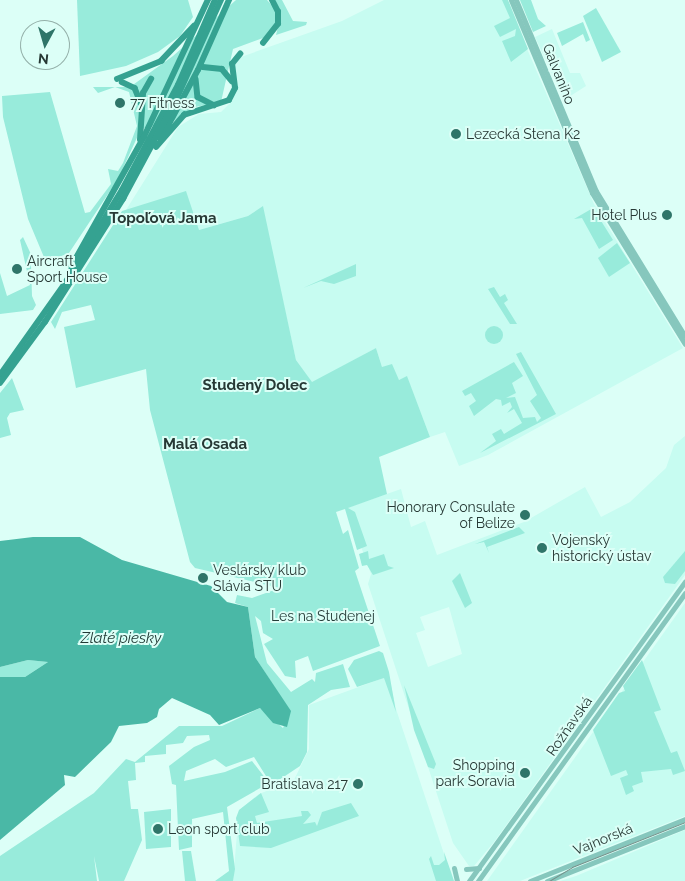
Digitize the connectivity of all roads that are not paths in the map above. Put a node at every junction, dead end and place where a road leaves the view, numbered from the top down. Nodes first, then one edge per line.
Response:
1 (208, 0) edge
2 (215, 0) edge
3 (221, 0) edge
4 (229, 0) edge
5 (234, 0) edge
6 (272, 0) edge
7 (511, 0) edge
8 (516, 0) edge
9 (226, 8) junction
10 (204, 9) junction
11 (263, 42) dead end
12 (535, 52) junction
13 (240, 54) dead end
14 (201, 68) junction
15 (151, 80) dead end
16 (221, 105) junction
17 (142, 106) junction
18 (138, 147) junction
19 (156, 147) junction
20 (144, 163) junction
21 (635, 261) junction
22 (64, 286) junction
23 (685, 336) edge
24 (685, 344) edge
25 (0, 375) edge
26 (0, 383) edge
27 (685, 582) edge
28 (685, 593) edge
29 (685, 819) edge
30 (685, 826) edge
31 (454, 868) dead end
32 (480, 868) junction
33 (466, 869) dead end
34 (486, 872) junction
35 (457, 881) edge
36 (469, 881) edge
37 (479, 881) edge
38 (485, 881) edge
39 (530, 881) edge
40 (547, 881) edge

1 - 10 highway
2 - 22 highway
3 - 20 highway
4 - 9 highway
5 - 9 highway
6 - 11 highway
7 - 12 main road, Galvaniho
8 - 12 main road, Galvaniho
9 - 14 highway
10 - 17 highway
10 - 18 highway
12 - 21 main road, Galvaniho
13 - 16 highway
14 - 16 highway
14 - 16 highway
14 - 19 highway
15 - 17 highway
16 - 19 highway
17 - 18 highway
18 - 22 highway
19 - 20 highway
20 - 26 highway
21 - 23 main road, Galvaniho
21 - 24 main road, Galvaniho
22 - 25 highway
27 - 32 main road, Rožňavská
28 - 34 main road, Rožňavská
29 - 39 main road, Vajnorská
30 - 40 main road, Vajnorská
31 - 35 main road
32 - 33 main road
32 - 36 main road, Rožňavská
34 - 37 main road, Rožňavská
34 - 38 main road

